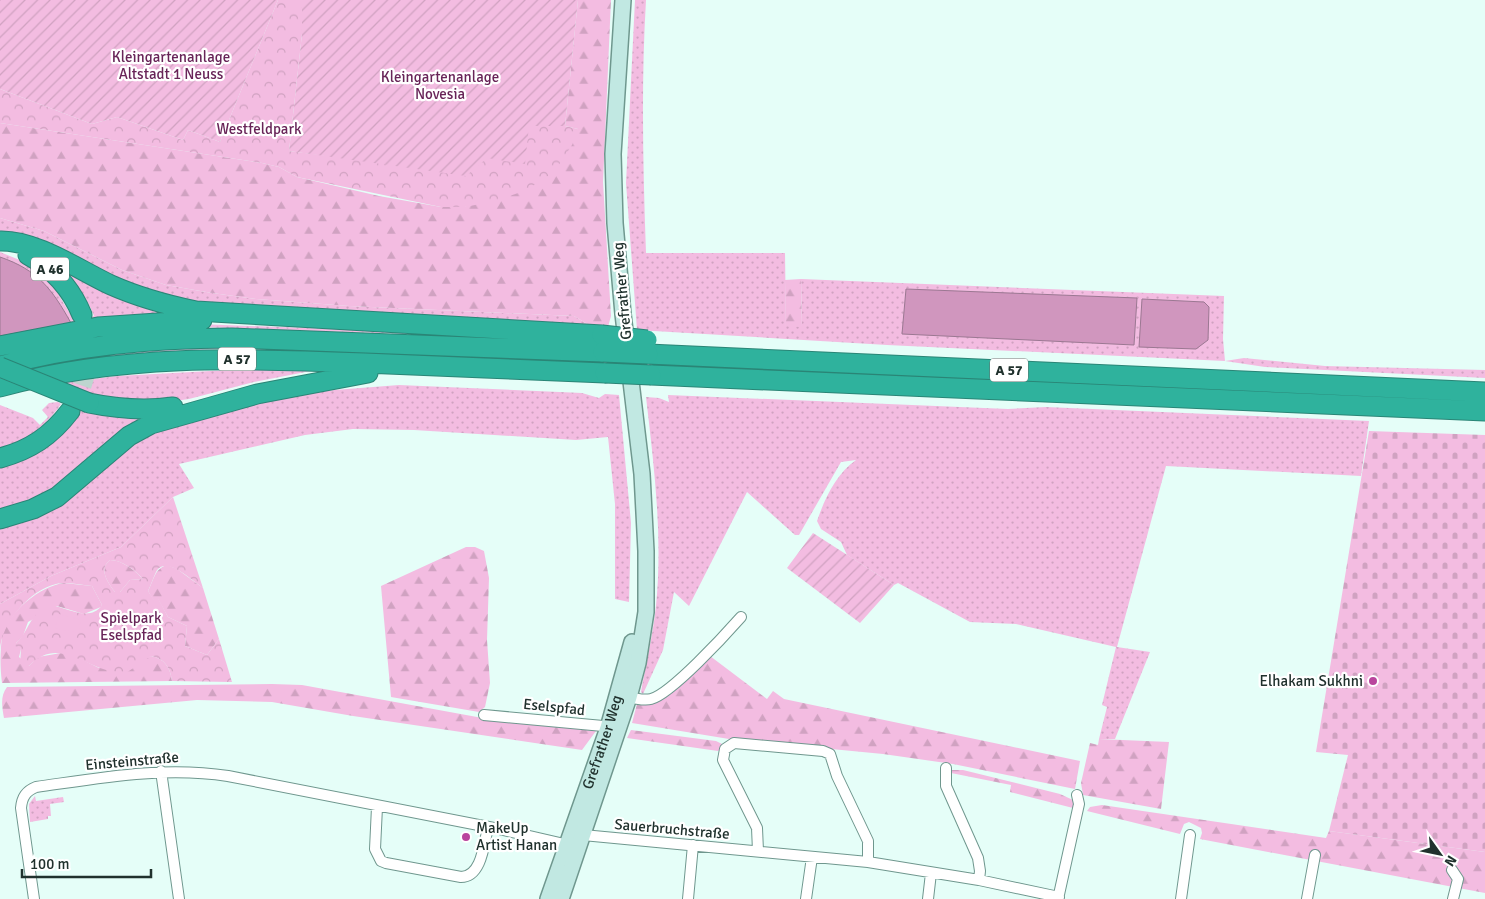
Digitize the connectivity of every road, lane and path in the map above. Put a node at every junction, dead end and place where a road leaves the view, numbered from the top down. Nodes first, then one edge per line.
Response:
1 (623, 0) edge
2 (0, 242) edge
3 (82, 315) tunnel mouth
4 (358, 322) junction
5 (602, 344) junction
6 (0, 346) edge
7 (0, 366) edge
8 (477, 368) junction
9 (368, 373) junction
10 (0, 387) edge
11 (1485, 392) edge
12 (70, 411) tunnel mouth
13 (1485, 411) edge
14 (0, 458) edge
15 (0, 519) edge
16 (741, 617) dead end
17 (624, 696) junction
18 (484, 715) dead end
19 (614, 727) junction
20 (946, 768) dead end
21 (162, 771) junction
22 (1077, 795) dead end
23 (377, 806) junction
24 (488, 827) junction
25 (1190, 835) dead end
26 (576, 842) junction
27 (693, 845) junction
28 (758, 852) junction
29 (1315, 855) dead end
30 (812, 857) junction
31 (868, 862) junction
32 (1452, 870) dead end
33 (931, 873) junction
34 (978, 880) junction
35 (567, 881) junction
36 (1059, 898) edge
37 (34, 899) edge
38 (178, 899) edge
39 (548, 899) edge
40 (561, 899) edge
41 (568, 899) edge
42 (688, 899) edge
43 (806, 899) edge
44 (928, 899) edge
45 (1181, 899) edge
46 (1307, 899) edge
47 (1453, 899) edge

1 - 17 main road, Grefrather Weg
2 - 3 highway, A 46
2 - 4 highway
4 - 5 highway, A 57
4 - 6 highway
5 - 7 highway, A 57
5 - 11 highway, A 57, bridge
7 - 9 highway, bridge
8 - 9 highway
8 - 10 highway, A 57
8 - 13 highway, A 57, bridge
9 - 15 highway
12 - 14 highway
16 - 17 street
17 - 19 main road, Grefrather Weg
18 - 19 street, Eselspfad
19 - 26 main road, Grefrather Weg
20 - 34 street
21 - 23 street, Einsteinstraße
21 - 37 street, Einsteinstraße
21 - 38 street
22 - 36 street
23 - 24 street, Einsteinstraße
23 - 24 street
24 - 26 street, Einsteinstraße
25 - 45 street
26 - 27 street, Sauerbruchstraße
26 - 35 main road, Grefrather Weg
26 - 39 main road, Grefrather Weg
27 - 28 street, Sauerbruchstraße
27 - 42 street
28 - 30 street, Sauerbruchstraße
28 - 31 street, Sauerbruchstraße
29 - 46 street
30 - 31 street, Sauerbruchstraße
30 - 43 street
31 - 33 street, Sauerbruchstraße
32 - 47 street
33 - 34 street, Sauerbruchstraße
33 - 44 street
34 - 36 street, Sauerbruchstraße
35 - 40 main road, Grefrather Weg
35 - 41 street, Grefrather Weg

